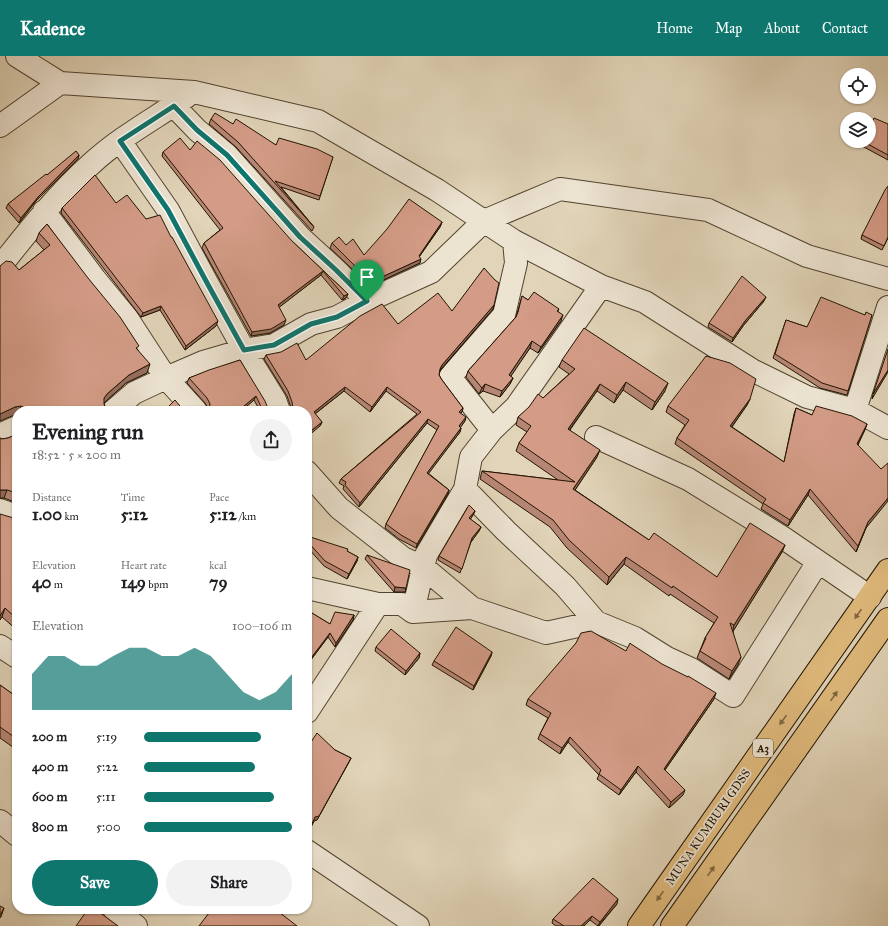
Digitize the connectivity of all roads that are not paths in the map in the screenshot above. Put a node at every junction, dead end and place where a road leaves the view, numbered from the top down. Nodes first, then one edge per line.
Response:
1 (17, 56) edge
2 (60, 83) junction
3 (194, 92) junction
4 (174, 106) junction
5 (0, 126) edge
6 (120, 141) junction
7 (44, 211) junction
8 (484, 221) junction
9 (514, 241) junction
10 (7, 258) dead end
11 (888, 279) edge
12 (601, 286) junction
13 (367, 301) junction
14 (888, 307) edge
15 (244, 350) junction
16 (166, 378) junction
17 (119, 406) edge
18 (191, 406) edge
19 (277, 406) edge
20 (855, 410) junction
21 (888, 428) edge
22 (12, 429) edge
23 (492, 430) junction
24 (0, 435) edge
25 (596, 437) dead end
26 (312, 478) edge
27 (465, 489) junction
28 (0, 510) edge
29 (12, 514) edge
30 (818, 562) junction
31 (423, 567) junction
32 (888, 570) edge
33 (312, 589) edge
34 (870, 597) junction
35 (378, 604) junction
36 (472, 608) junction
37 (413, 612) junction
38 (888, 619) edge
39 (596, 622) junction
40 (0, 646) edge
41 (12, 654) edge
42 (312, 704) edge
43 (0, 822) edge
44 (12, 831) edge
45 (312, 855) edge
46 (120, 914) edge
47 (136, 926) edge
48 (418, 926) edge
49 (639, 926) edge
50 (672, 926) edge

1 - 2 street
2 - 3 street
2 - 5 street
3 - 4 street
3 - 8 street
4 - 6 street
4 - 13 street
6 - 7 street
6 - 15 street
7 - 10 street
7 - 16 street
8 - 9 street
8 - 11 street
8 - 13 street
9 - 12 street
9 - 23 street
12 - 20 street
12 - 23 street
13 - 15 street
14 - 20 street
15 - 16 street
15 - 19 street
16 - 17 street
16 - 18 street
20 - 21 street
22 - 24 street
23 - 27 street
25 - 30 street
26 - 31 street
27 - 31 street
27 - 39 street
28 - 29 street
30 - 34 street
30 - 39 street
31 - 36 street
31 - 37 street
32 - 34 highway, MUNA KUMBURI GDSS / A3
33 - 35 street
34 -> 49 highway, MUNA KUMBURI GDSS / A3
35 - 37 street
35 - 42 street
36 - 37 street
36 - 39 street
50 -> 38 highway, A3
40 - 41 street
43 - 44 street
45 - 48 street
46 - 47 street

